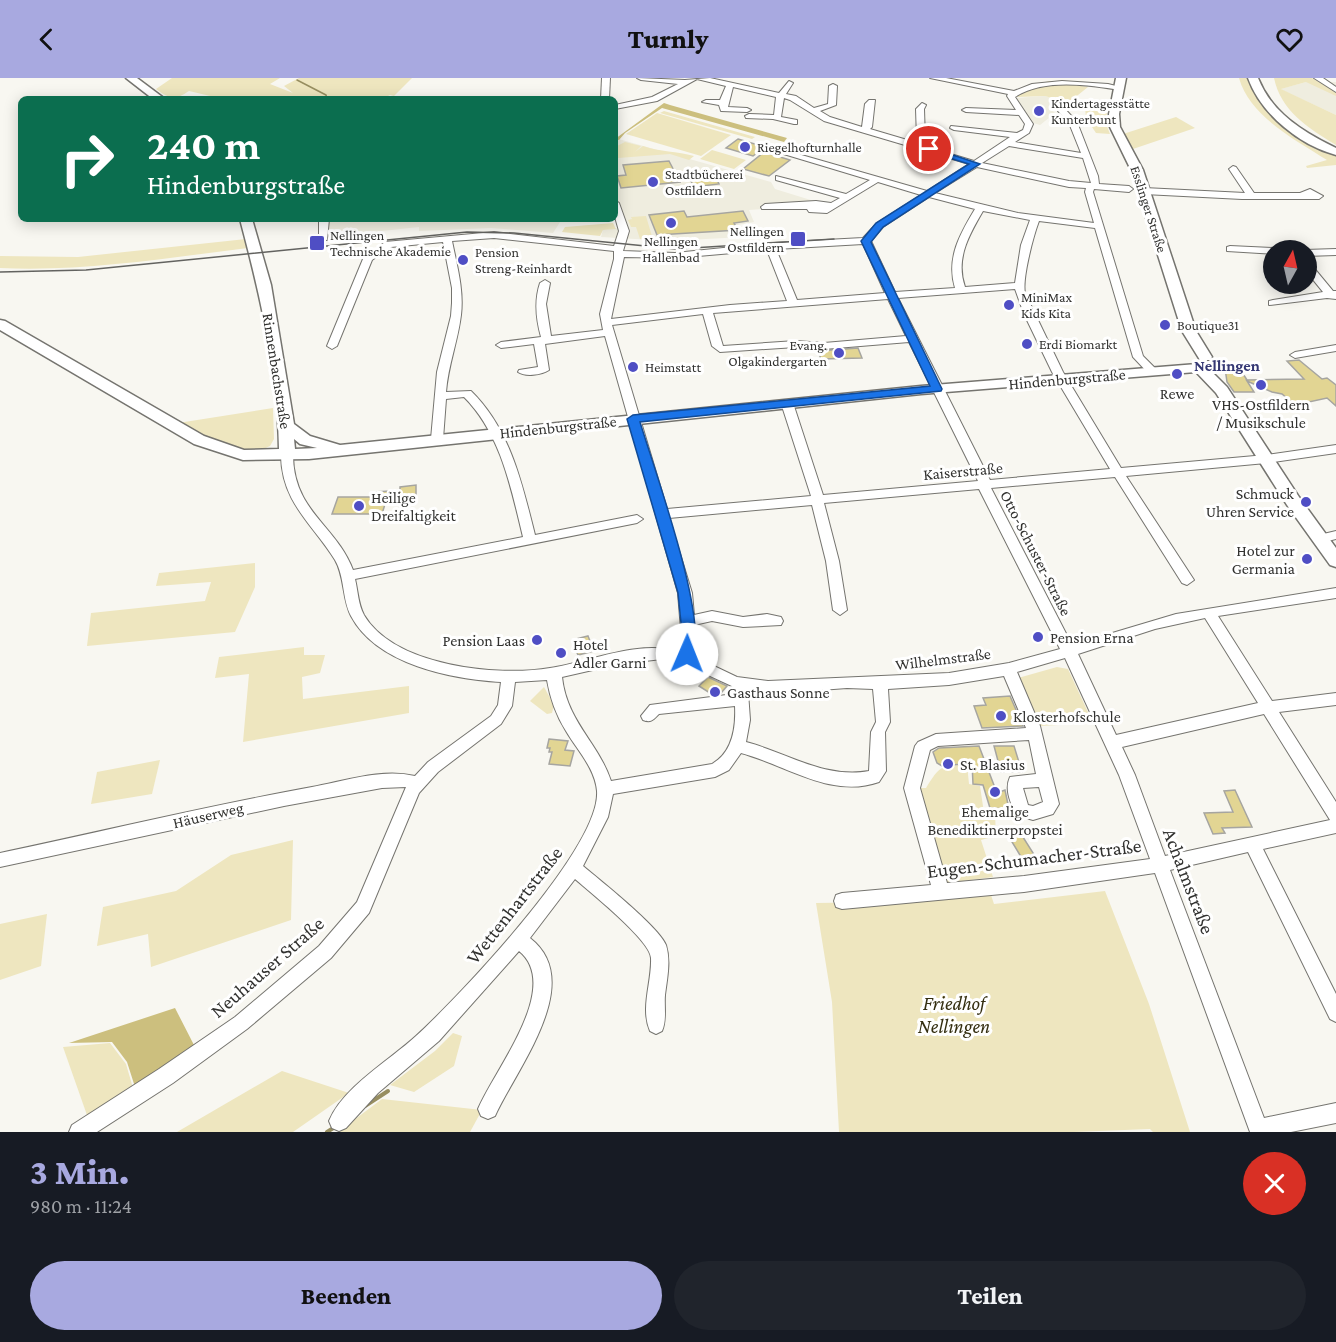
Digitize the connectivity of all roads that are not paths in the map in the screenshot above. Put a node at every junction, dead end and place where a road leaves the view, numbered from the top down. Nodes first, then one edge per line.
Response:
1 (131, 78) edge
2 (606, 78) edge
3 (641, 78) edge
4 (694, 78) edge
5 (700, 78) edge
6 (934, 78) edge
7 (1253, 78) edge
8 (1265, 78) edge
9 (1318, 78) edge
10 (685, 82) junction
11 (981, 82) edge
12 (789, 83) dead end
13 (1120, 83) edge
14 (730, 84) junction
15 (833, 86) dead end
16 (1336, 90) edge
17 (1013, 93) junction
18 (782, 95) junction
19 (156, 96) edge
20 (605, 96) edge
21 (706, 102) dead end
22 (873, 102) dead end
23 (723, 103) junction
24 (922, 105) dead end
25 (618, 106) edge
26 (966, 110) dead end
27 (812, 111) junction
28 (1062, 111) dead end
29 (1022, 113) junction
30 (777, 117) junction
31 (794, 122) dead end
32 (954, 128) dead end
33 (863, 130) junction
34 (1018, 136) junction
35 (1008, 143) junction
36 (916, 146) junction
37 (1336, 147) edge
38 (780, 150) dead end
39 (1336, 152) edge
40 (1086, 156) junction
41 (975, 164) junction
42 (1233, 169) dead end
43 (779, 178) dead end
44 (877, 179) junction
45 (1092, 187) junction
46 (1129, 189) dead end
47 (1144, 191) junction
48 (927, 195) junction
49 (1251, 196) junction
50 (1301, 196) dead end
51 (845, 197) junction
52 (765, 207) dead end
53 (980, 207) junction
54 (618, 212) edge
55 (1035, 219) junction
56 (247, 222) edge
57 (324, 222) edge
58 (1100, 226) junction
59 (324, 238) dead end
60 (447, 238) junction
61 (866, 241) junction
62 (770, 246) junction
63 (620, 248) junction
64 (1230, 249) dead end
65 (1263, 250) edge
66 (1336, 252) edge
67 (1317, 253) edge
68 (1317, 277) edge
69 (545, 283) dead end
70 (1019, 286) junction
71 (960, 290) junction
72 (891, 295) junction
73 (1334, 296) edge
74 (793, 303) junction
75 (1273, 303) dead end
76 (707, 310) junction
77 (0, 324) edge
78 (607, 328) junction
79 (913, 339) junction
80 (543, 341) junction
81 (501, 345) dead end
82 (332, 346) dead end
83 (1336, 348) edge
84 (1295, 355) dead end
85 (1199, 360) junction
86 (1151, 370) junction
87 (523, 372) dead end
88 (1061, 378) junction
89 (937, 389) junction
90 (440, 396) junction
91 (787, 403) junction
92 (633, 419) junction
93 (288, 427) junction
94 (495, 434) junction
95 (437, 439) junction
96 (1336, 448) edge
97 (353, 449) junction
98 (286, 456) junction
99 (1266, 459) junction
100 (1120, 473) junction
101 (985, 485) junction
102 (818, 500) junction
103 (662, 514) junction
104 (637, 519) dead end
105 (1328, 537) edge
106 (530, 540) junction
107 (1336, 561) edge
108 (348, 576) junction
109 (1187, 580) dead end
110 (1336, 593) edge
111 (840, 610) dead end
112 (1209, 614) junction
113 (687, 621) junction
114 (776, 621) dead end
115 (1069, 652) junction
116 (686, 658) junction
117 (1008, 669) junction
118 (554, 673) junction
119 (509, 678) junction
120 (880, 683) junction
121 (742, 692) junction
122 (1336, 699) edge
123 (1267, 707) junction
124 (648, 716) dead end
125 (1034, 734) junction
126 (1112, 742) junction
127 (738, 746) junction
128 (1044, 780) dead end
129 (417, 783) junction
130 (604, 789) junction
131 (1336, 816) edge
132 (1336, 826) edge
133 (1252, 844) junction
134 (0, 860) edge
135 (1161, 864) junction
136 (574, 868) junction
137 (941, 891) junction
138 (842, 901) dead end
139 (517, 939) junction
140 (1336, 1013) edge
141 (656, 1025) dead end
142 (488, 1109) dead end
143 (1336, 1113) edge
144 (339, 1121) dead end
145 (79, 1132) edge

1 - 19 main road
2 - 20 street
3 - 10 street
4 - 10 street
5 - 14 street
6 - 11 street
7 - 39 main road
8 - 37 main road
9 - 16 street
10 - 25 street
11 - 17 street
12 - 18 street
13 - 17 street
13 - 47 main road, Esslinger Straße
14 - 18 street
14 - 23 street
15 - 27 street
17 - 29 street
18 - 27 street
18 - 30 street
21 - 23 street
22 - 33 street
23 - 30 street
24 - 36 street
26 - 29 street
27 - 33 street
28 - 40 street
29 - 34 street
30 - 31 street
32 - 34 street
33 - 36 street
34 - 35 street
35 - 40 street
35 - 41 street
36 - 41 street
38 - 44 street
40 - 45 street
41 - 45 street
41 - 48 street
42 - 49 street
43 - 51 street
44 - 48 street
44 - 51 street
45 - 46 street
45 - 58 street
47 - 49 street
47 - 85 main road, Esslinger Straße
48 - 53 street
48 - 61 street
49 - 50 street
51 - 52 street
53 - 55 street
53 - 71 street
54 - 63 street
55 - 58 street
55 - 70 street
56 - 93 main road, Rinnenbachstraße
57 - 59 street
58 - 86 street
60 - 63 street
60 - 82 street
60 - 90 street
61 - 62 street
61 - 72 street, Otto-Schuster-Straße
62 - 63 street
62 - 74 street
63 - 78 street
64 - 65 street
66 - 67 street
68 - 73 street
69 - 80 street
70 - 71 street
70 - 88 street
71 - 72 street
72 - 74 street
72 - 79 street, Otto-Schuster-Straße
73 - 75 street
74 - 76 street
76 - 78 street
76 - 79 street
77 - 98 main road, Hindenburgstraße
78 - 80 street
78 - 92 street
79 - 89 street, Otto-Schuster-Straße
80 - 81 street
80 - 87 street
83 - 84 street
85 - 86 main road, Hindenburgstraße
85 - 99 main road, Esslinger Straße
86 - 88 main road, Hindenburgstraße
88 - 89 main road, Hindenburgstraße
88 - 100 street
89 - 91 main road, Hindenburgstraße
89 - 101 street, Otto-Schuster-Straße
90 - 94 street
90 - 95 street
91 - 92 main road, Hindenburgstraße
91 - 102 street
92 - 94 main road, Hindenburgstraße
92 - 103 street
93 - 97 main road
93 - 98 main road, Rinnenbachstraße
94 - 95 main road, Hindenburgstraße
94 - 106 street
95 - 97 main road, Hindenburgstraße
96 - 99 street, Kaiserstraße
97 - 98 main road, Hindenburgstraße
98 - 108 street, Rinnenbachstraße
99 - 100 street, Kaiserstraße
99 - 105 main road, Esslinger Straße
100 - 101 street, Kaiserstraße
100 - 109 street
101 - 102 street, Kaiserstraße
101 - 115 street, Otto-Schuster-Straße
102 - 103 street, Kaiserstraße
102 - 111 street
103 - 113 street
104 - 106 street
105 - 107 main road, Esslinger Straße
106 - 108 street
108 - 119 street, Rinnenbachstraße
110 - 112 street, Wilhelmstraße
112 - 115 street, Wilhelmstraße
112 - 123 street
113 - 114 street
113 - 116 street
115 - 117 street, Wilhelmstraße
115 - 126 street, Achalmstraße
116 - 118 street, Wilhelmstraße
116 - 121 street, Wilhelmstraße
117 - 120 street, Wilhelmstraße
117 - 125 street
118 - 119 street, Rinnenbachstraße
118 - 130 street, Wettenhartstraße
119 - 129 street, Neuhauser Straße
120 - 121 street, Wilhelmstraße
120 - 127 street
121 - 124 street
121 - 127 street
122 - 123 street
123 - 126 street
123 - 131 street
125 - 128 street
125 - 137 street
126 - 135 street, Achalmstraße
127 - 130 street
129 - 134 street, Häuserweg
129 - 145 street, Neuhauser Straße
130 - 136 street, Wettenhartstraße
132 - 133 street, Eugen-Schumacher-Straße
133 - 135 street, Eugen-Schumacher-Straße
133 - 140 street
135 - 137 street, Eugen-Schumacher-Straße
135 - 143 street, Achalmstraße
136 - 139 street, Wettenhartstraße
136 - 141 street
137 - 138 street, Eugen-Schumacher-Straße
139 - 142 street
139 - 144 street, Wettenhartstraße

